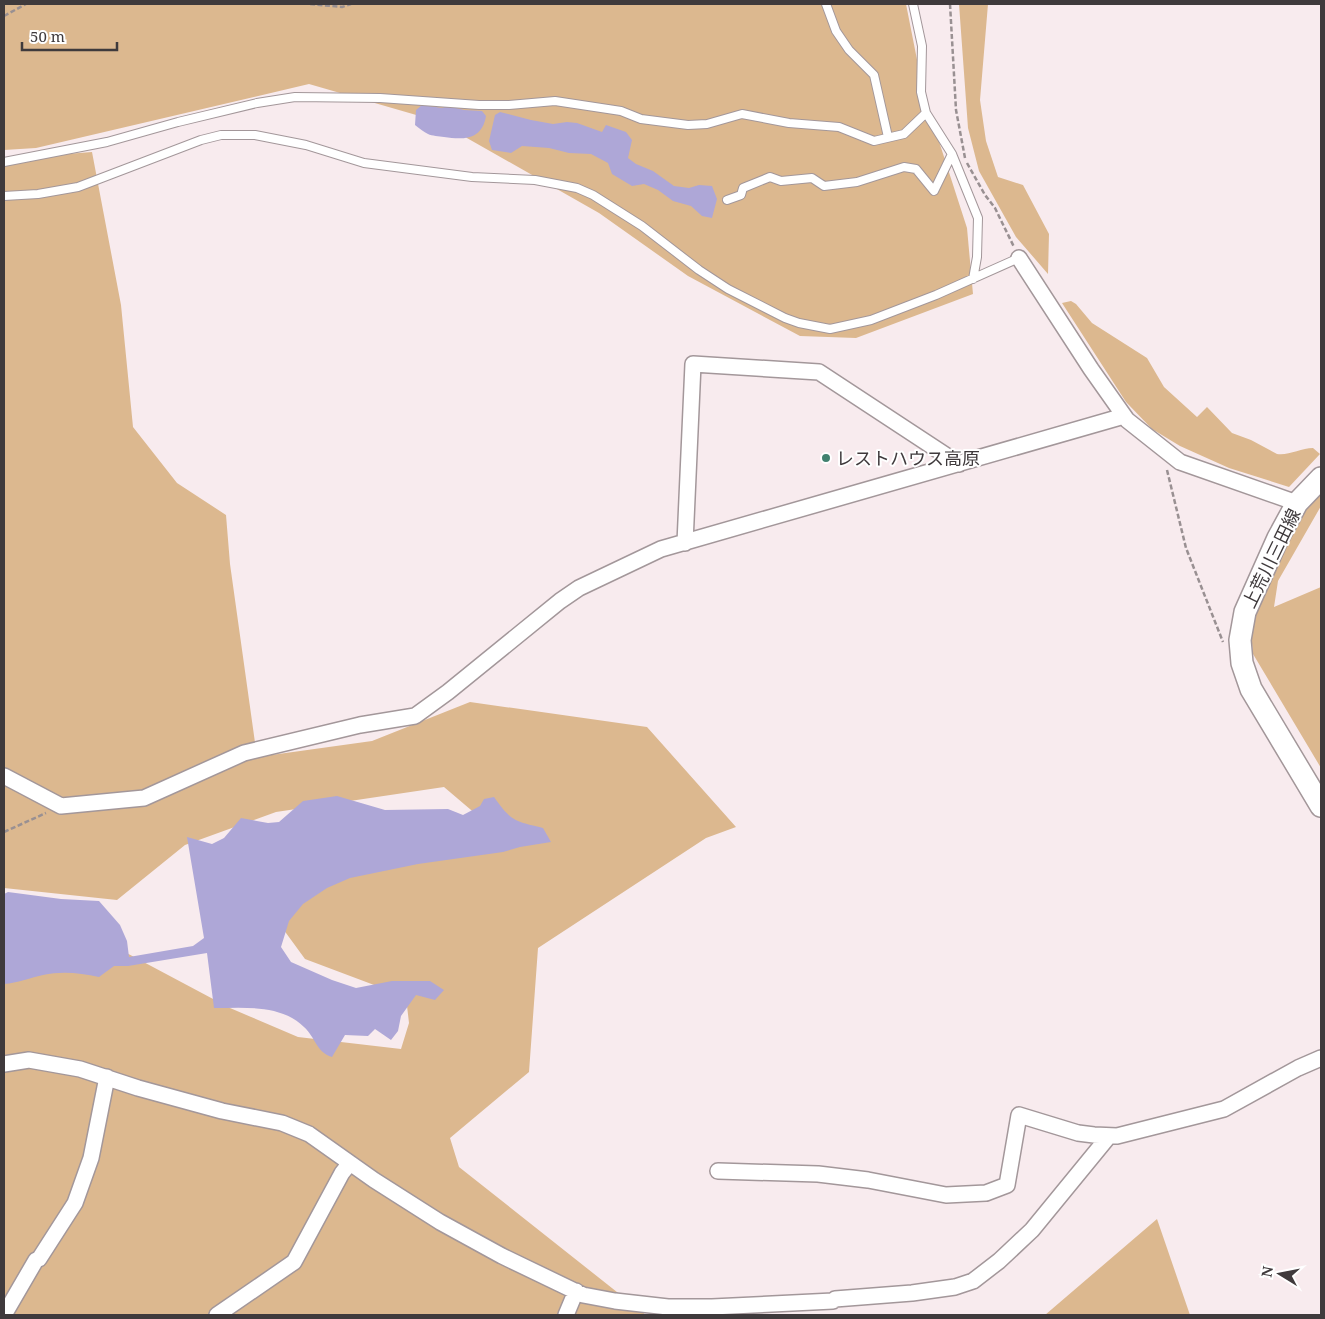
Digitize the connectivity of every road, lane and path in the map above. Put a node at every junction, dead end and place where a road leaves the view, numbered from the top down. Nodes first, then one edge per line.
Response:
1 (26, 4) edge
2 (310, 4) edge
3 (351, 4) edge
4 (826, 4) edge
5 (913, 4) edge
6 (950, 4) edge
7 (4, 16) edge
8 (926, 113) junction
9 (888, 137) junction
10 (952, 154) junction
11 (4, 162) edge
12 (4, 196) edge
13 (727, 200) dead end
14 (1019, 258) junction
15 (973, 279) junction
16 (1124, 416) junction
17 (1162, 449) junction
18 (959, 464) junction
19 (1321, 478) edge
20 (1297, 503) junction
21 (685, 543) junction
22 (1226, 646) dead end
23 (4, 776) edge
24 (61, 806) junction
25 (1321, 806) edge
26 (4, 832) edge
27 (1321, 1058) edge
28 (4, 1064) edge
29 (107, 1078) junction
30 (1109, 1136) junction
31 (350, 1163) junction
32 (718, 1171) dead end
33 (576, 1291) junction
34 (4, 1315) edge
35 (217, 1315) edge
36 (566, 1315) edge

1 - 7 path
2 - 3 path
4 - 9 lane
5 - 8 lane
6 - 14 path
8 - 9 lane
8 - 10 lane
9 - 11 lane
10 - 13 lane
10 - 15 lane
12 - 15 lane
14 - 15 lane
14 - 16 street
16 - 17 street
16 - 18 street
17 - 20 street
17 - 22 path
18 - 21 street
18 - 21 street
19 - 20 main road, 上荒川三田線
20 - 25 main road, 上荒川三田線
21 - 24 street
23 - 24 street
24 - 26 path
27 - 30 street
28 - 29 street
29 - 31 street
29 - 34 street
30 - 32 street
30 - 33 street
31 - 33 street
31 - 35 street
33 - 36 street

